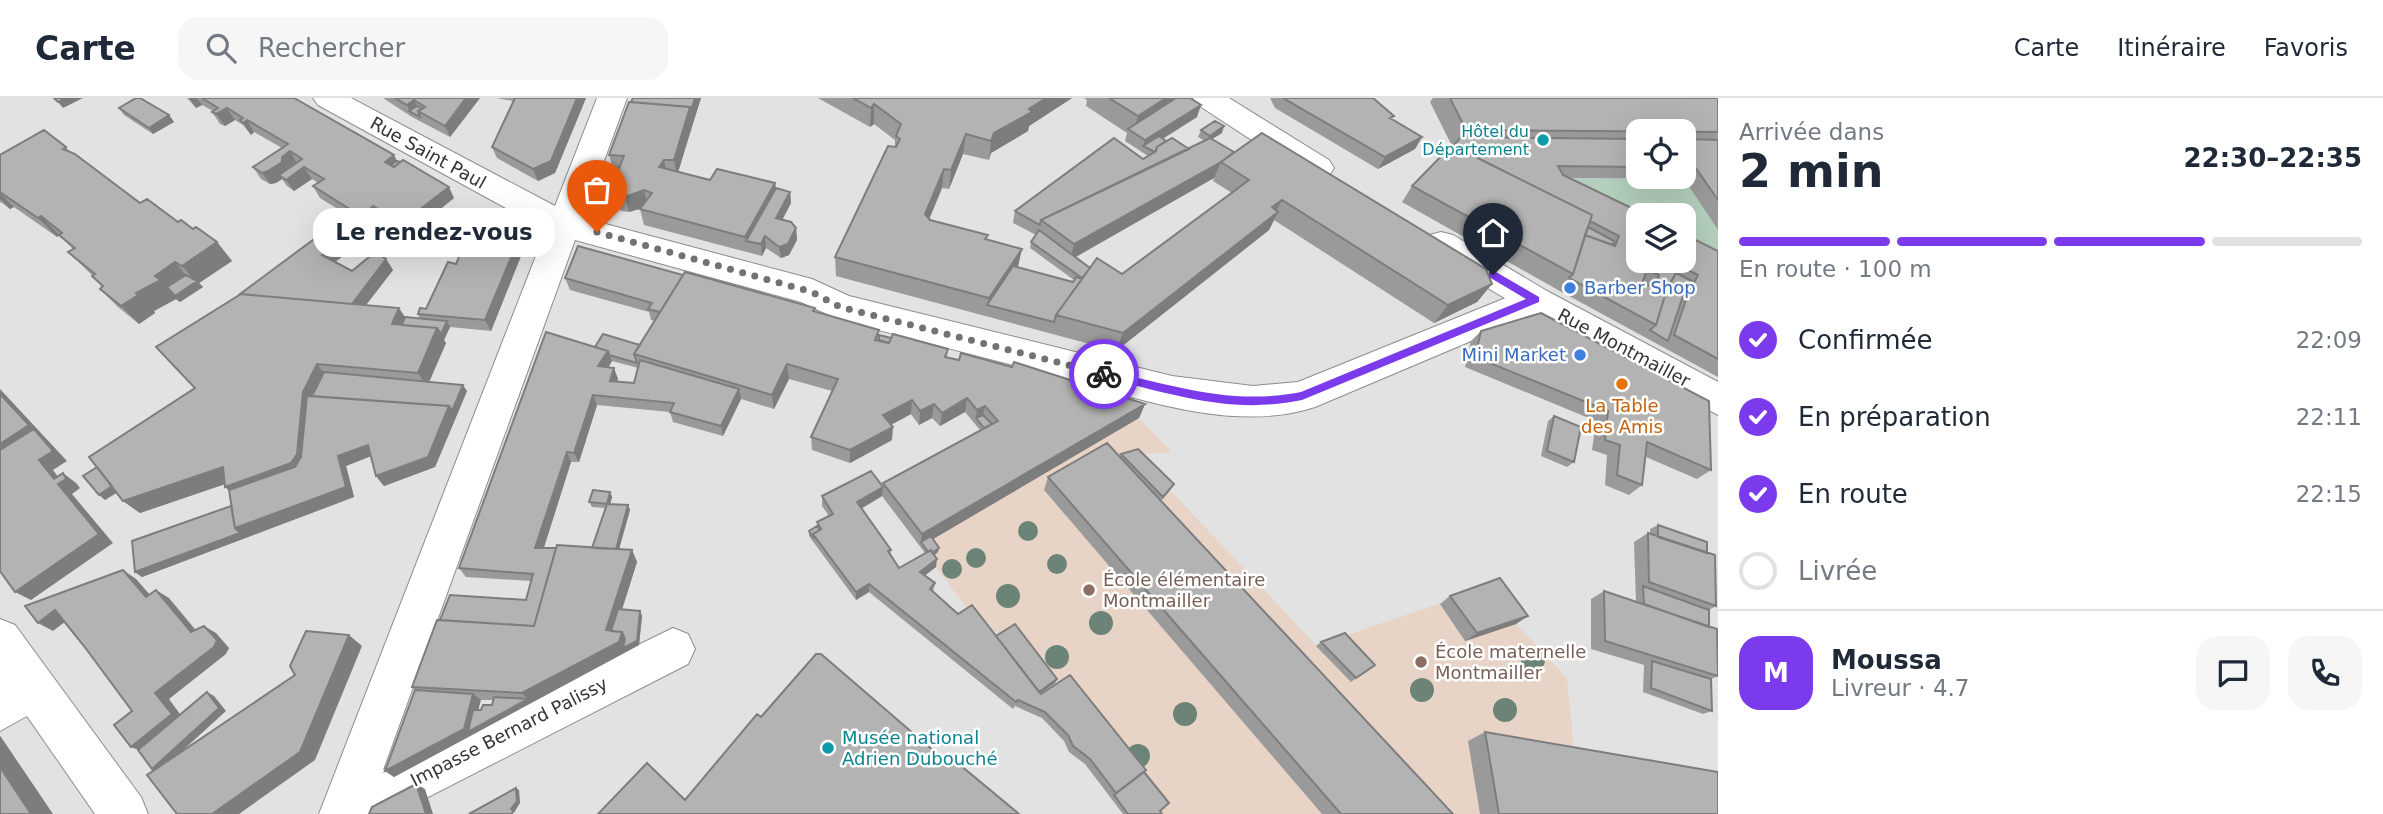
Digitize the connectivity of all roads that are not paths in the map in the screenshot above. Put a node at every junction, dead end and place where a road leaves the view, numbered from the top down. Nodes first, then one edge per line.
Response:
1 (328, 98) edge
2 (612, 98) edge
3 (1208, 98) edge
4 (1346, 186) edge
5 (565, 226) junction
6 (1420, 231) edge
7 (1535, 300) junction
8 (1718, 400) edge
9 (0, 640) edge
10 (673, 649) dead end
11 (16, 697) edge
12 (124, 814) edge
13 (344, 814) edge

1 - 5 street, Rue Saint Paul
2 - 5 street
3 - 4 street
5 - 7 street, Rue Saint Paul
5 - 13 street
6 - 7 street, Rue Montmailler
7 - 8 street, Rue Montmailler
9 - 11 street
10 - 13 street, Impasse Bernard Palissy
11 - 12 street

